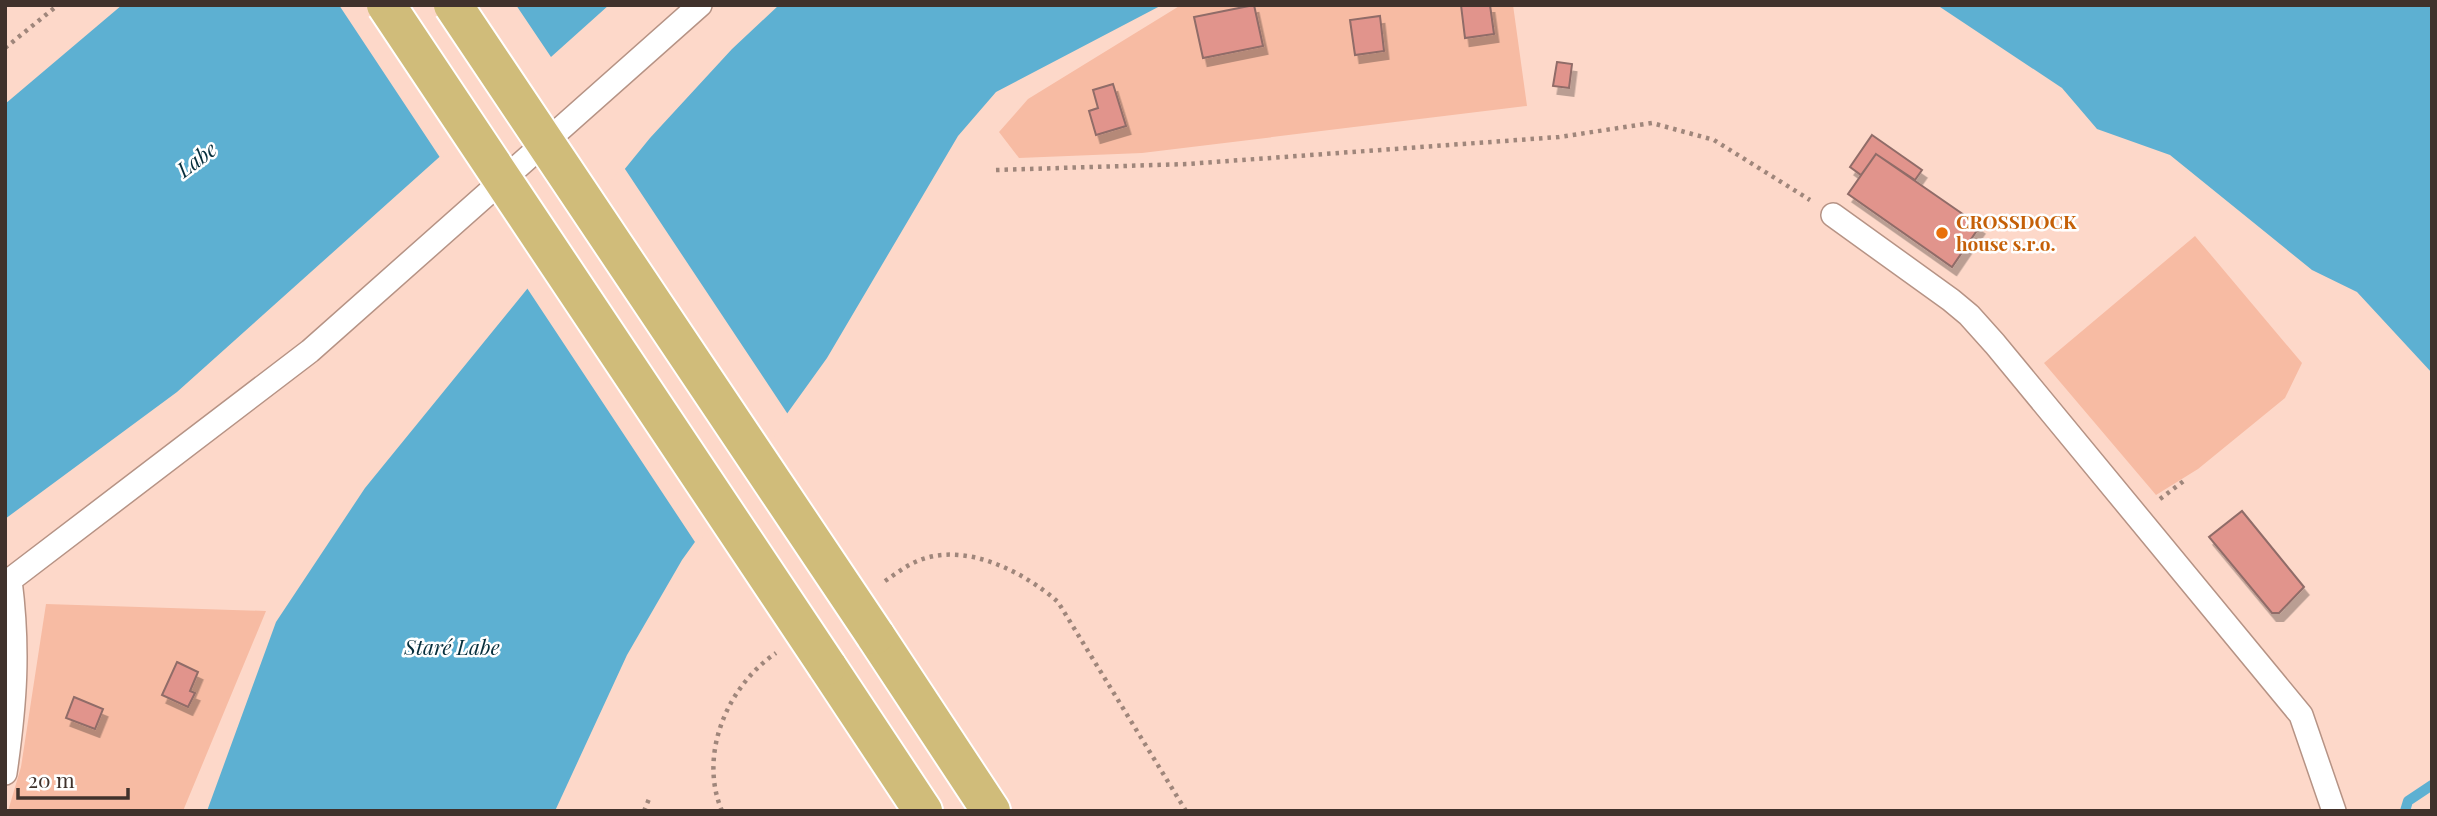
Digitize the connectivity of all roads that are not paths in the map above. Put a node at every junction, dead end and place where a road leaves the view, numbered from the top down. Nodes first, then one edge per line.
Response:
1 (386, 5) edge
2 (453, 5) edge
3 (700, 5) edge
4 (1833, 215) dead end
5 (5, 773) edge
6 (922, 811) edge
7 (991, 811) edge
8 (2334, 811) edge

1 - 6 main road, bridge
2 - 7 main road, bridge
3 - 5 lane
4 - 8 lane

